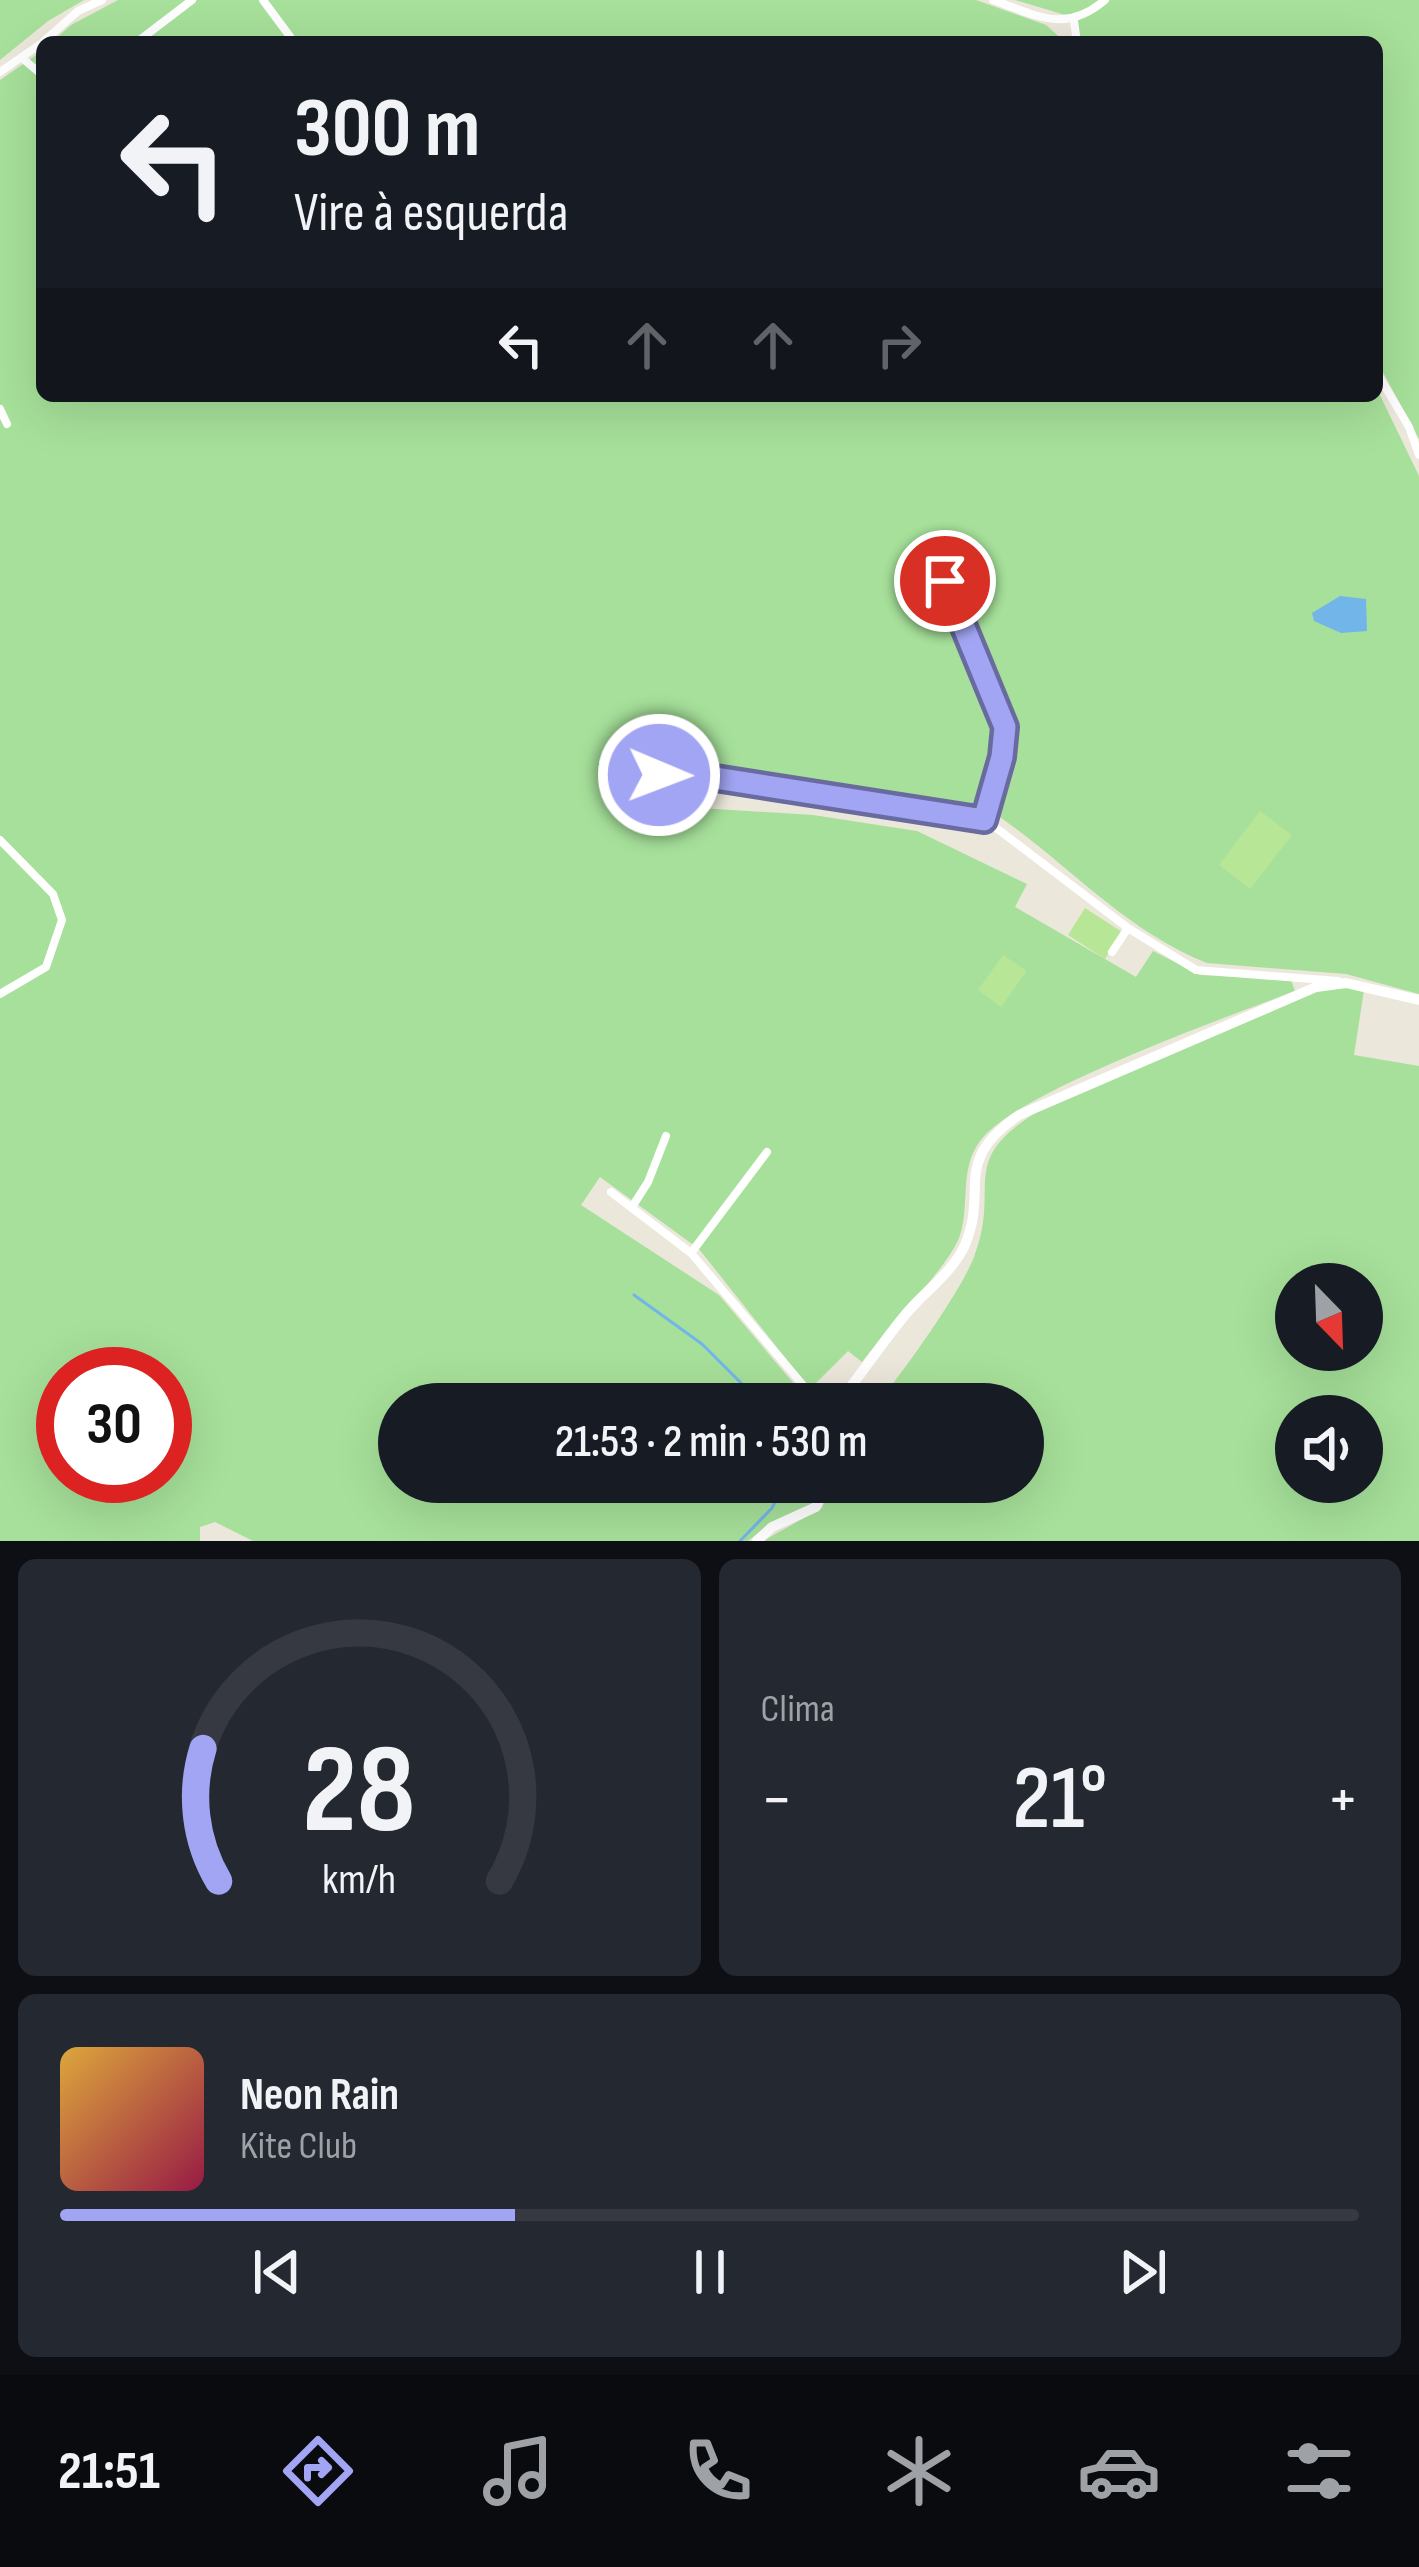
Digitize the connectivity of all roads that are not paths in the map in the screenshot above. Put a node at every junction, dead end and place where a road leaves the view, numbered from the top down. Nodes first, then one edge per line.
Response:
1 (102, 0) edge
2 (192, 0) edge
3 (263, 0) edge
4 (993, 0) edge
5 (1106, 0) edge
6 (1074, 21) junction
7 (49, 36) edge
8 (145, 36) edge
9 (290, 36) edge
10 (1076, 36) edge
11 (36, 47) edge
12 (22, 58) junction
13 (36, 70) edge
14 (0, 72) edge
15 (1383, 383) edge
16 (0, 410) edge
17 (7, 424) dead end
18 (1419, 455) edge
19 (945, 581) dead end
20 (664, 770) dead end
21 (984, 820) junction
22 (0, 840) edge
23 (1128, 928) junction
24 (1112, 952) dead end
25 (1346, 983) junction
26 (0, 994) edge
27 (1419, 1000) edge
28 (666, 1136) dead end
29 (766, 1152) dead end
30 (611, 1192) dead end
31 (632, 1207) junction
32 (691, 1252) junction
33 (801, 1383) edge
34 (854, 1383) edge
35 (818, 1503) edge
36 (757, 1541) edge

1 - 7 street
2 - 8 street
3 - 9 street
4 - 6 street
5 - 6 street
6 - 10 street
11 - 12 street
12 - 13 street
12 - 14 street
15 - 18 street
16 - 17 street
19 - 21 street
20 - 21 street
21 - 23 street
22 - 26 street
23 - 24 street
23 - 25 street
25 - 27 street
25 - 34 street
28 - 31 street
29 - 32 street
30 - 31 street
31 - 32 street
32 - 33 street
35 - 36 street

